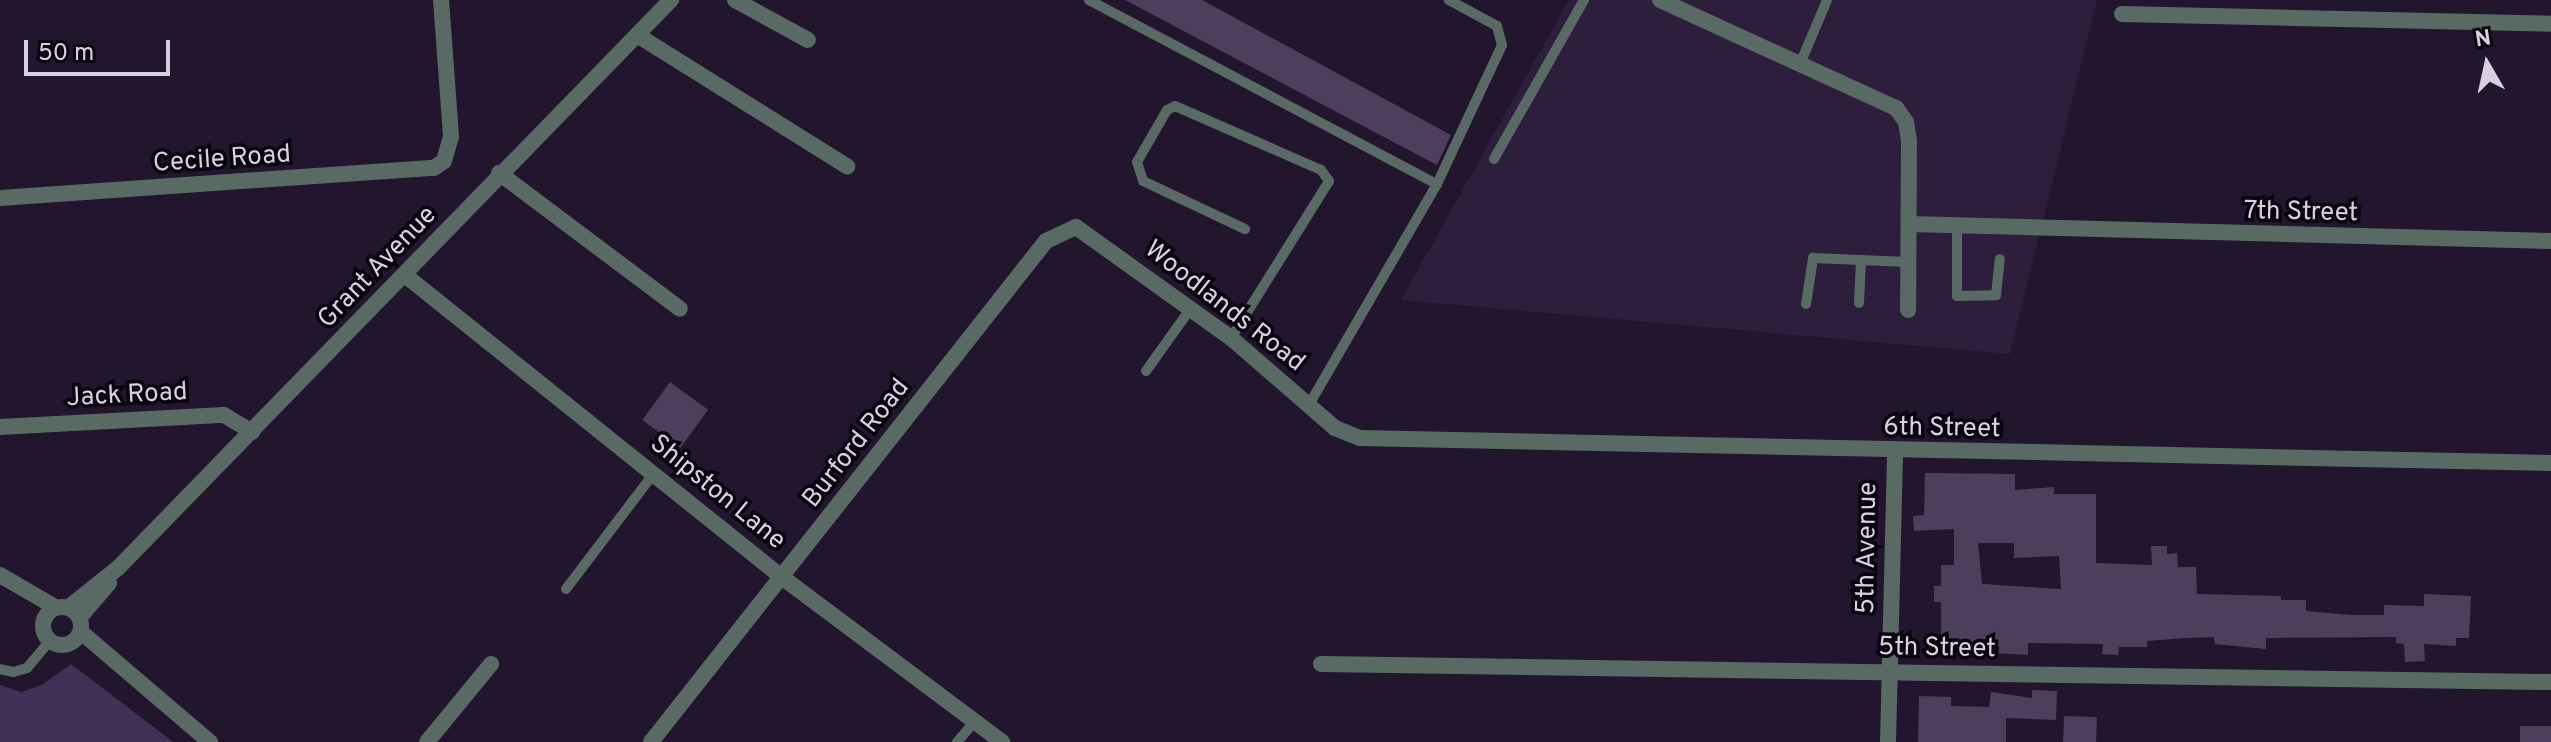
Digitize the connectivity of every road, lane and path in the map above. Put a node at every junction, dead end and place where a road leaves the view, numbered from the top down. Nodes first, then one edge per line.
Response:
1 (441, 0) edge
2 (671, 0) edge
3 (735, 0) edge
4 (1089, 0) edge
5 (1449, 0) edge
6 (1584, 0) edge
7 (1827, 0) edge
8 (1665, 1) edge
9 (2122, 14) dead end
10 (2551, 24) edge
11 (637, 35) junction
12 (808, 40) dead end
13 (1800, 64) junction
14 (1494, 159) dead end
15 (847, 166) dead end
16 (499, 173) junction
17 (1437, 184) junction
18 (0, 198) edge
19 (1909, 224) junction
20 (1957, 226) junction
21 (1080, 228) joint
22 (1245, 229) dead end
23 (2551, 241) edge
24 (2000, 259) dead end
25 (1861, 260) junction
26 (1908, 262) junction
27 (406, 276) junction
28 (1859, 303) dead end
29 (1806, 304) dead end
30 (1191, 308) junction
31 (680, 309) dead end
32 (1908, 310) dead end
33 (1231, 338) junction
34 (1146, 371) dead end
35 (1309, 405) junction
36 (0, 427) edge
37 (1335, 428) joint
38 (252, 432) junction
39 (1895, 452) junction
40 (2551, 463) edge
41 (654, 473) junction
42 (0, 575) edge
43 (783, 578) junction
44 (566, 589) dead end
45 (67, 620) junction
46 (50, 641) junction
47 (491, 664) dead end
48 (1321, 664) dead end
49 (0, 669) edge
50 (1889, 672) junction
51 (2551, 682) edge
52 (975, 721) junction
53 (210, 742) edge
54 (427, 742) edge
55 (651, 742) edge
56 (957, 742) edge
57 (1002, 742) edge
58 (1888, 742) edge

1 - 18 street, Cecile Road
2 - 11 street, Grant Avenue
3 - 12 street
4 - 17 lane
5 - 17 lane
6 - 14 lane
7 - 13 lane
8 - 13 street
9 - 10 street
11 - 15 street
11 - 16 street, Grant Avenue
13 - 19 street
16 - 27 street, Grant Avenue
16 - 31 street
17 - 35 lane
19 - 20 street, 7th Street
19 - 26 street
20 - 23 street, 7th Street
20 - 24 lane
21 - 30 street, Woodlands Road
21 - 43 street, Burford Road
22 - 33 lane
25 - 26 lane
25 - 28 lane
25 - 29 lane
26 - 32 street
27 - 38 street, Grant Avenue
27 - 41 street, Shipston Lane
30 - 33 street, Woodlands Road
30 - 34 lane
33 - 35 street, Woodlands Road
35 - 37 street, Woodlands Road
36 - 38 street, Jack Road
37 - 39 street, 6th Street
38 - 45 street, Grant Avenue
39 - 40 street, 6th Street
39 - 50 street, 5th Avenue
41 - 43 street, Shipston Lane
41 - 44 lane
42 - 45 street
43 - 52 street, Shipston Lane
43 - 55 street, Burford Road
45 - 46 street
45 - 46 street
45 - 53 street
46 - 49 lane
47 - 54 street
48 - 50 street, 5th Street
50 - 51 street, 5th Street
50 - 58 street, 5th Avenue
52 - 56 lane
52 - 57 street, Shipston Lane

